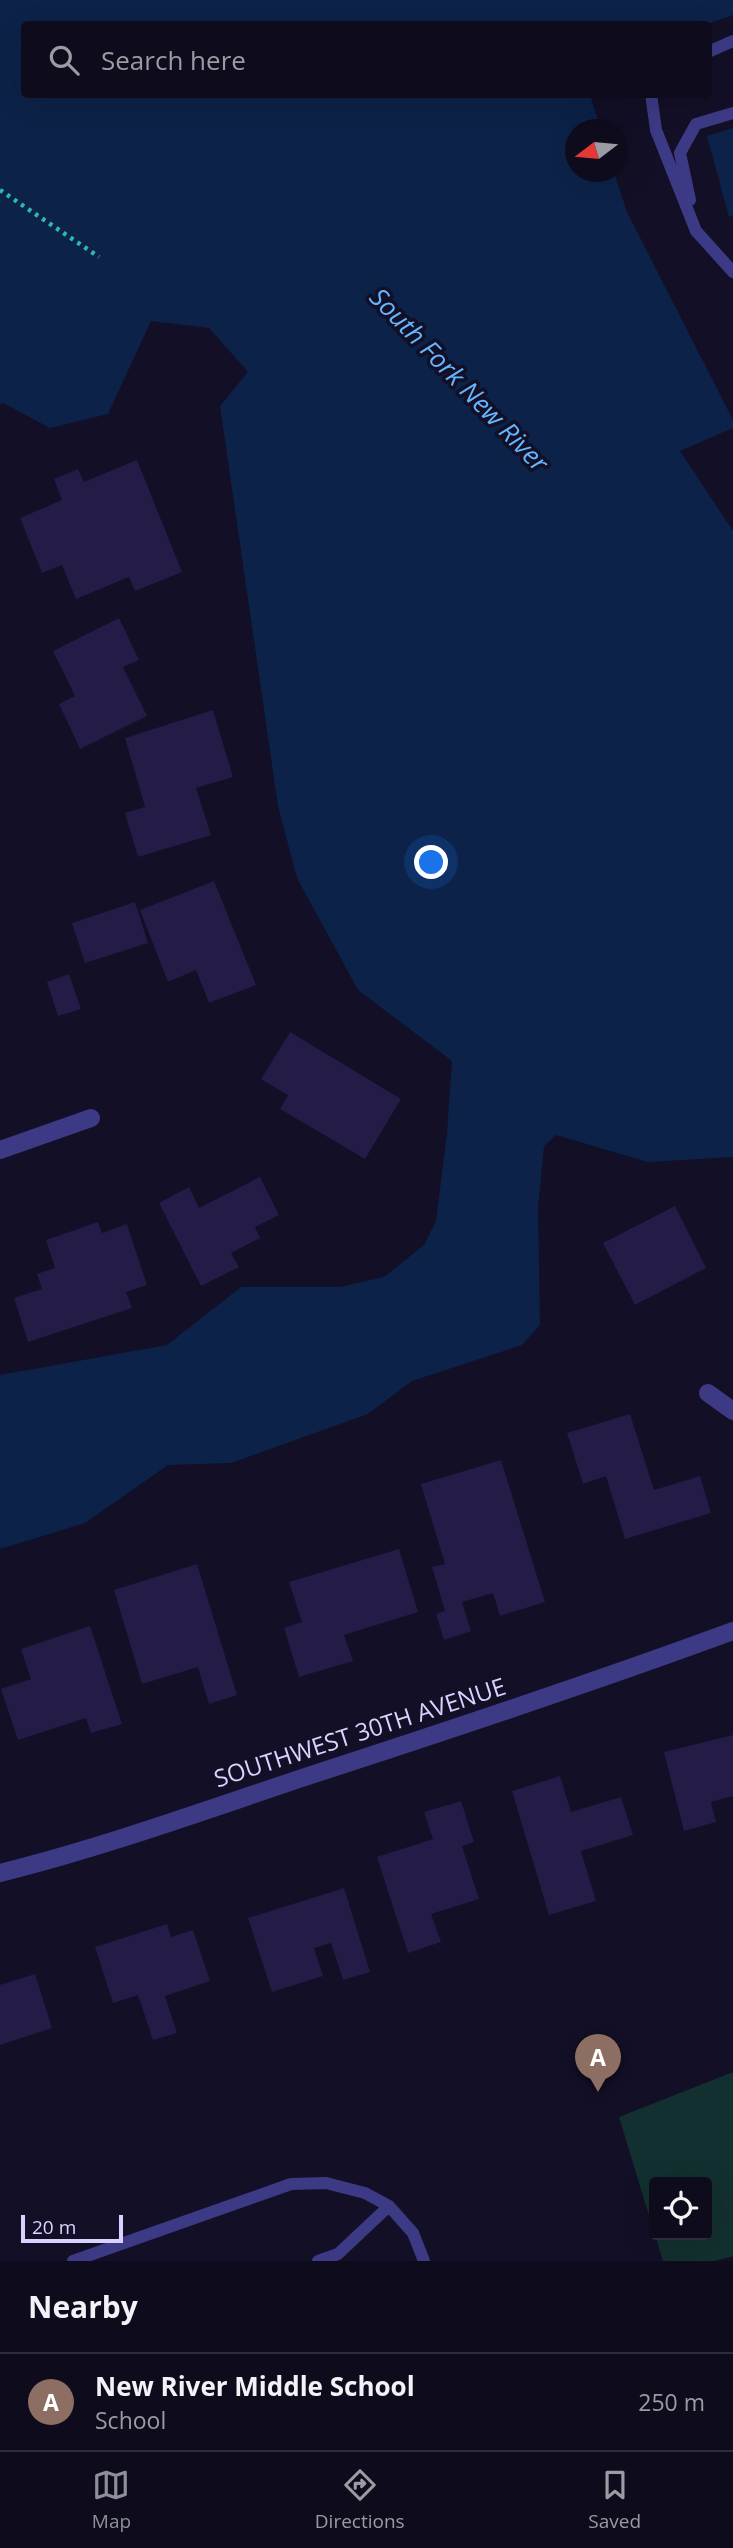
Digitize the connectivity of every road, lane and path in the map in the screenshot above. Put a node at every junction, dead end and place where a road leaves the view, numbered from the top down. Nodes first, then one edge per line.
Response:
1 (733, 41) edge
2 (712, 51) edge
3 (651, 98) edge
4 (733, 113) edge
5 (0, 190) edge
6 (696, 231) junction
7 (99, 257) dead end
8 (733, 272) edge
9 (92, 1118) dead end
10 (0, 1150) edge
11 (708, 1393) dead end
12 (733, 1411) edge
13 (733, 1631) edge
14 (0, 1873) edge
15 (389, 2206) junction
16 (73, 2261) edge
17 (318, 2261) edge
18 (424, 2261) edge

1 - 2 lane
3 - 6 lane
4 - 6 lane
5 - 7 path
6 - 8 lane
9 - 10 street
11 - 12 street
13 - 14 street, SOUTHWEST 30TH AVENUE
15 - 16 lane
15 - 17 lane
15 - 18 lane

